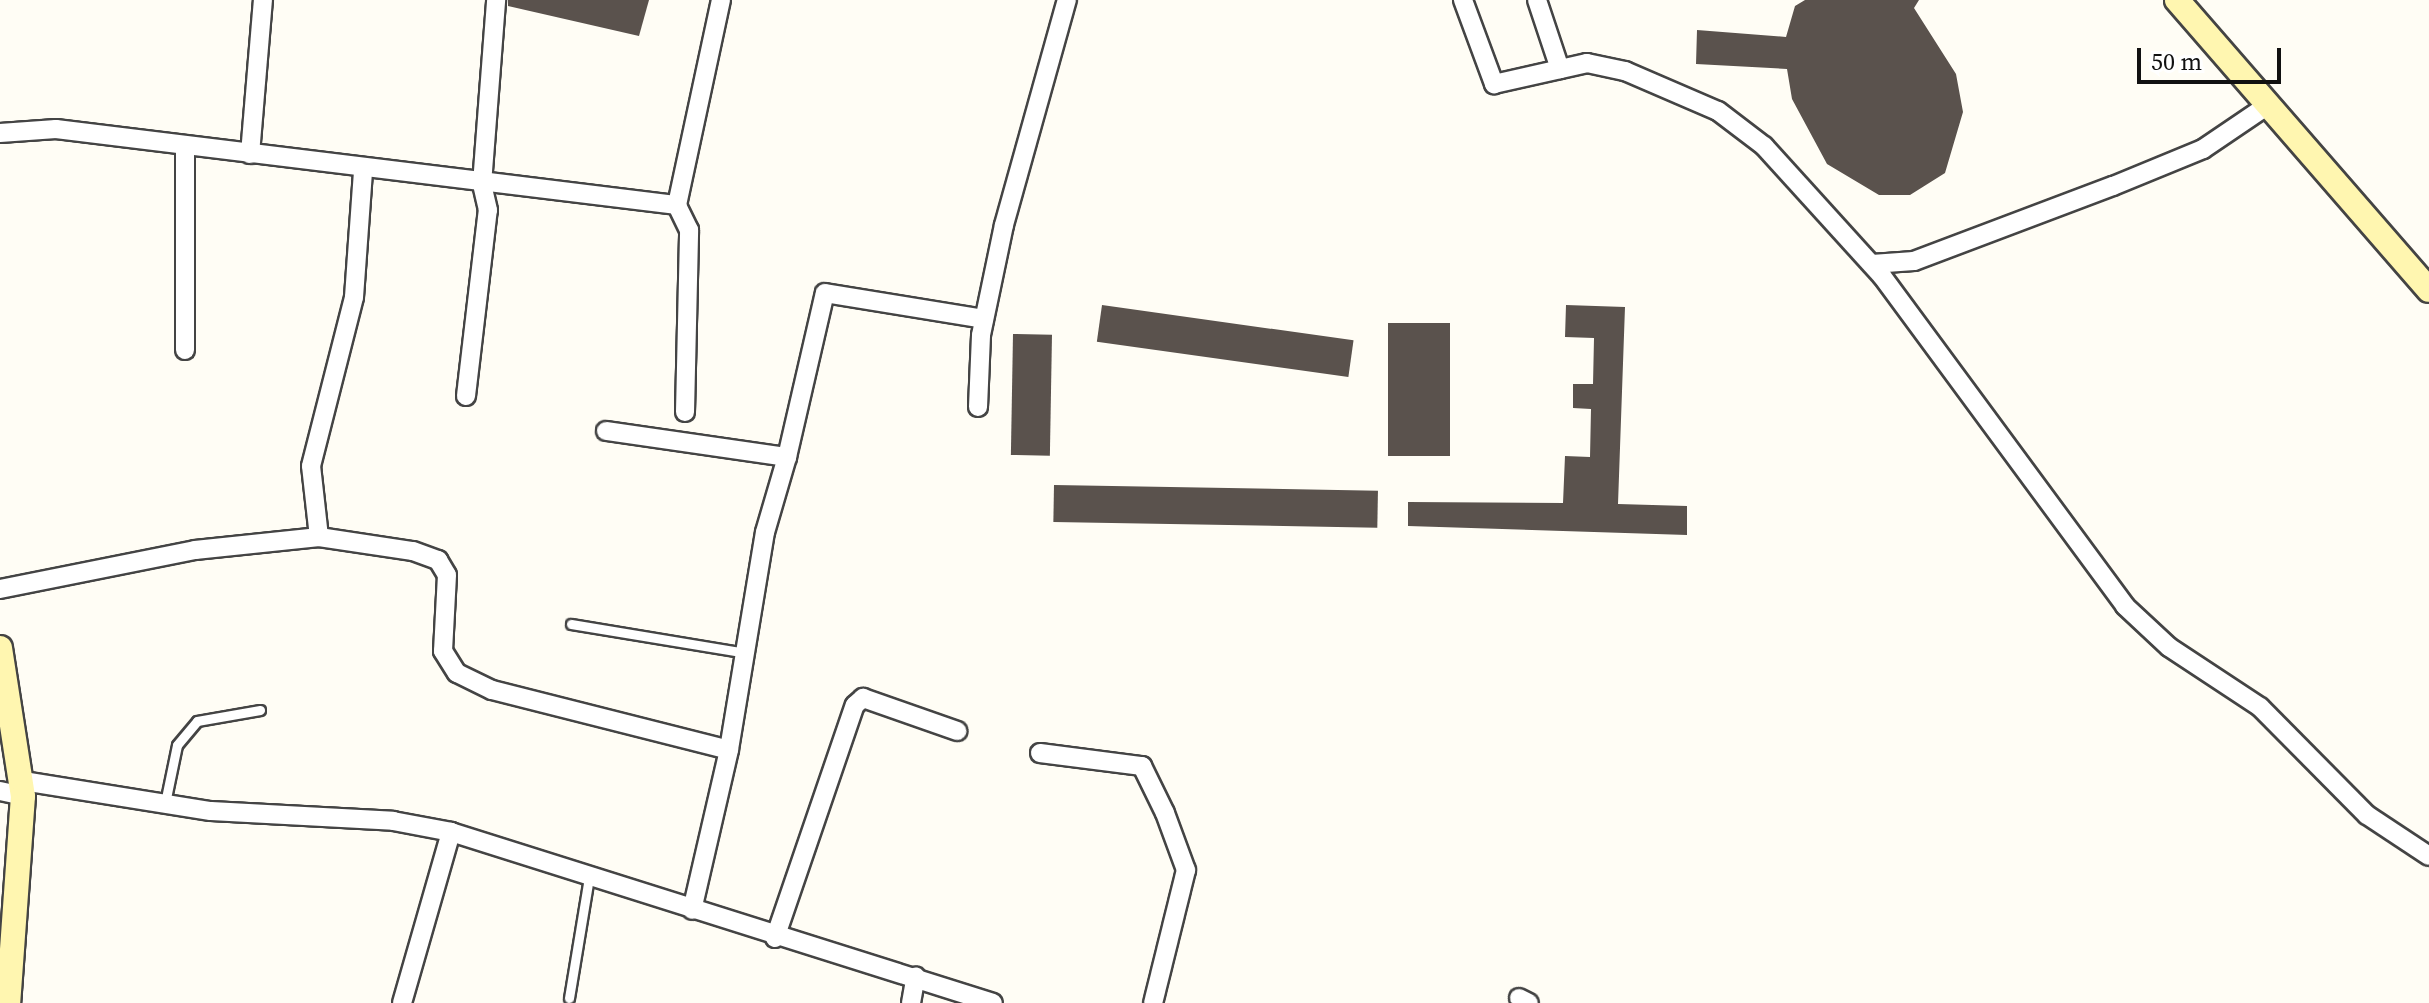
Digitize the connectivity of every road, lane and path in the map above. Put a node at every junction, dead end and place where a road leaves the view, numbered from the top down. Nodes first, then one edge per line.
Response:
1 (263, 0) edge
2 (496, 0) edge
3 (721, 0) edge
4 (1067, 0) edge
5 (1463, 0) edge
6 (1537, 0) edge
7 (2177, 0) edge
8 (1560, 69) junction
9 (2268, 105) junction
10 (0, 133) edge
11 (185, 146) junction
12 (250, 154) junction
13 (363, 172) junction
14 (482, 184) junction
15 (677, 205) junction
16 (1914, 261) junction
17 (1872, 264) junction
18 (2429, 290) edge
19 (1895, 293) junction
20 (984, 319) junction
21 (185, 350) dead end
22 (466, 396) dead end
23 (978, 407) dead end
24 (685, 412) dead end
25 (606, 431) dead end
26 (787, 457) junction
27 (319, 537) junction
28 (0, 589) edge
29 (571, 624) dead end
30 (0, 648) edge
31 (740, 652) junction
32 (260, 710) dead end
33 (957, 731) dead end
34 (729, 750) junction
35 (1040, 753) dead end
36 (15, 789) edge
37 (165, 803) junction
38 (451, 832) junction
39 (2429, 856) edge
40 (589, 877) junction
41 (692, 910) junction
42 (775, 938) junction
43 (6, 970) edge
44 (916, 976) junction
45 (569, 998) dead end
46 (0, 1001) edge
47 (8, 1003) edge
48 (402, 1003) edge
49 (911, 1003) edge
50 (993, 1003) edge
51 (1153, 1003) edge

1 - 12 street
2 - 14 street
3 - 15 street
4 - 20 street
5 - 8 street
6 - 8 street
7 - 9 street
8 - 17 street
9 - 16 street
9 - 18 street
10 - 11 street
11 - 12 street
11 - 21 street
12 - 13 street
13 - 14 street
13 - 27 street
14 - 15 street
14 - 22 street
15 - 24 street
16 - 17 street
16 - 19 street
17 - 19 street
19 - 39 street
20 - 23 street
20 - 26 street
25 - 26 street
26 - 31 street
27 - 28 street
27 - 34 street
29 - 31 lane
30 - 36 street
31 - 34 street
32 - 37 lane
33 - 42 street
34 - 41 street
35 - 51 street
36 - 37 street
36 - 43 street
37 - 38 street
38 - 40 street
38 - 48 street
40 - 41 street
40 - 45 lane
41 - 42 street
42 - 44 street
43 - 47 street
44 - 49 street
44 - 50 street
46 - 47 lane

